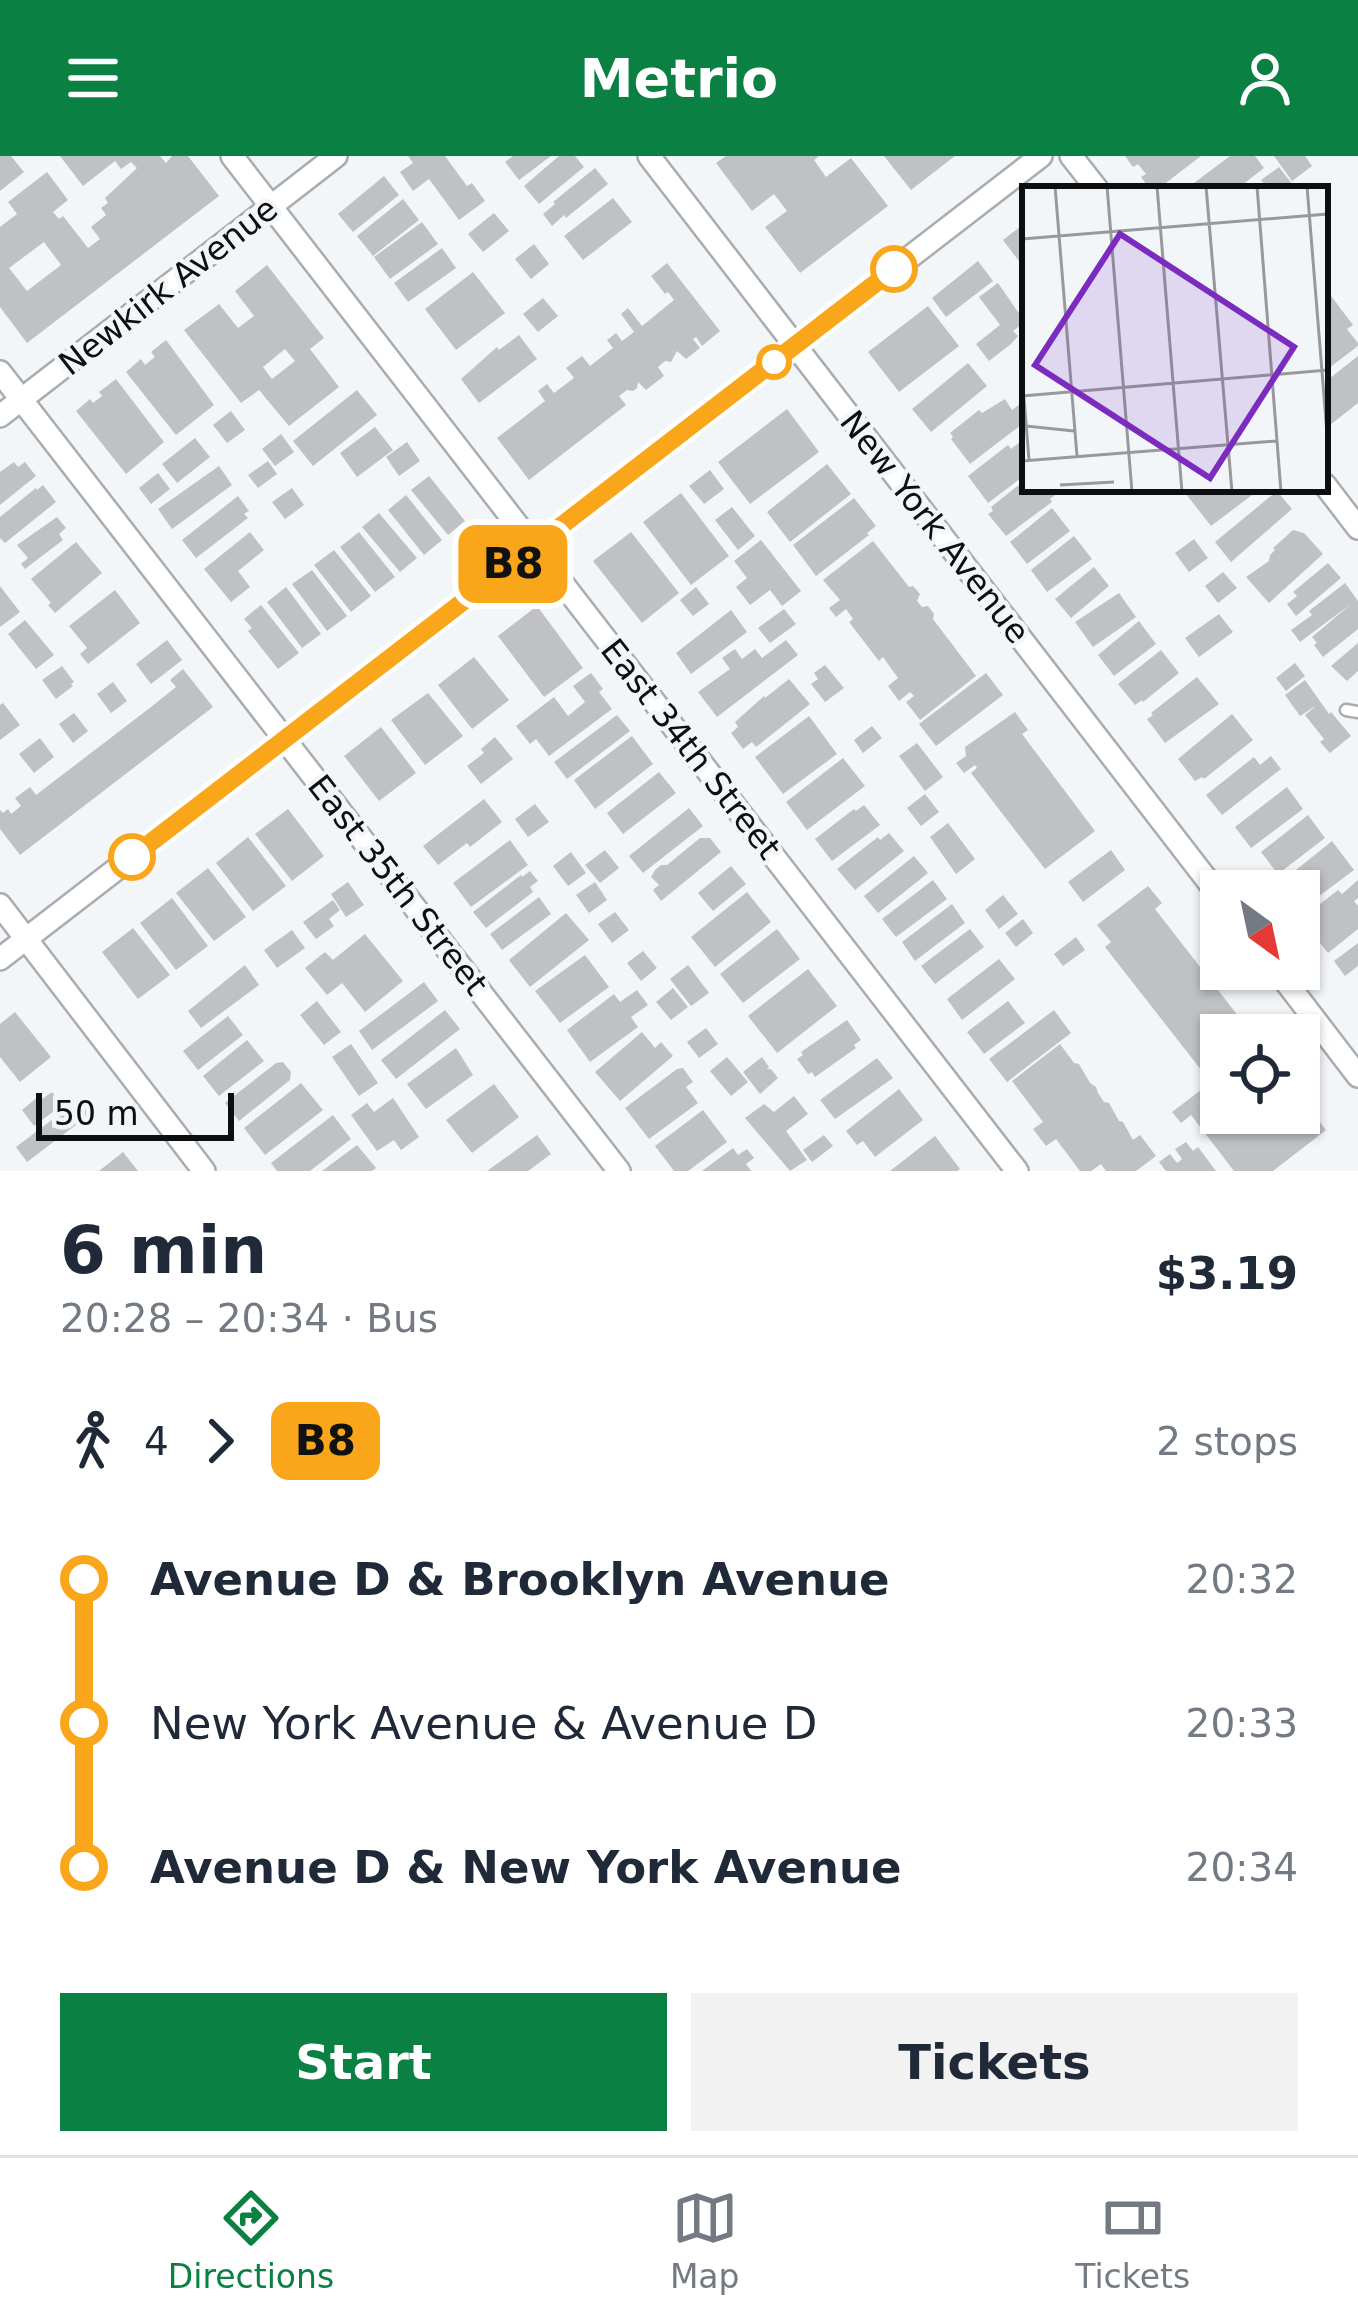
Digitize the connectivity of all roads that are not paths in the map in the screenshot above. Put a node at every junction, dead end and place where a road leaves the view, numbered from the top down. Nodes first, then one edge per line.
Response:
1 (232, 156) edge
2 (336, 156) edge
3 (649, 156) edge
4 (1041, 156) edge
5 (1071, 156) edge
6 (1095, 186) edge
7 (272, 206) junction
8 (795, 345) junction
9 (0, 372) edge
10 (22, 399) junction
11 (0, 416) edge
12 (1328, 489) edge
13 (1358, 528) edge
14 (535, 547) junction
15 (286, 739) junction
16 (1200, 871) edge
17 (0, 905) edge
18 (26, 939) junction
19 (0, 959) edge
20 (1292, 990) edge
21 (1358, 1076) edge
22 (204, 1171) edge
23 (619, 1171) edge
24 (1017, 1171) edge

1 - 7 street, East 34th Street
2 - 7 street, Newkirk Avenue
3 - 8 street, New York Avenue
4 - 8 street
5 - 6 street
7 - 10 street, Newkirk Avenue
7 - 14 street, East 34th Street
8 - 14 street
8 - 16 street, New York Avenue
9 - 10 street, East 35th Street
10 - 11 street, Newkirk Avenue
10 - 15 street, East 35th Street
12 - 13 street
14 - 15 street
14 - 24 street, East 34th Street
15 - 18 street
15 - 23 street, East 35th Street
17 - 18 street
18 - 19 street
18 - 22 street
20 - 21 street

